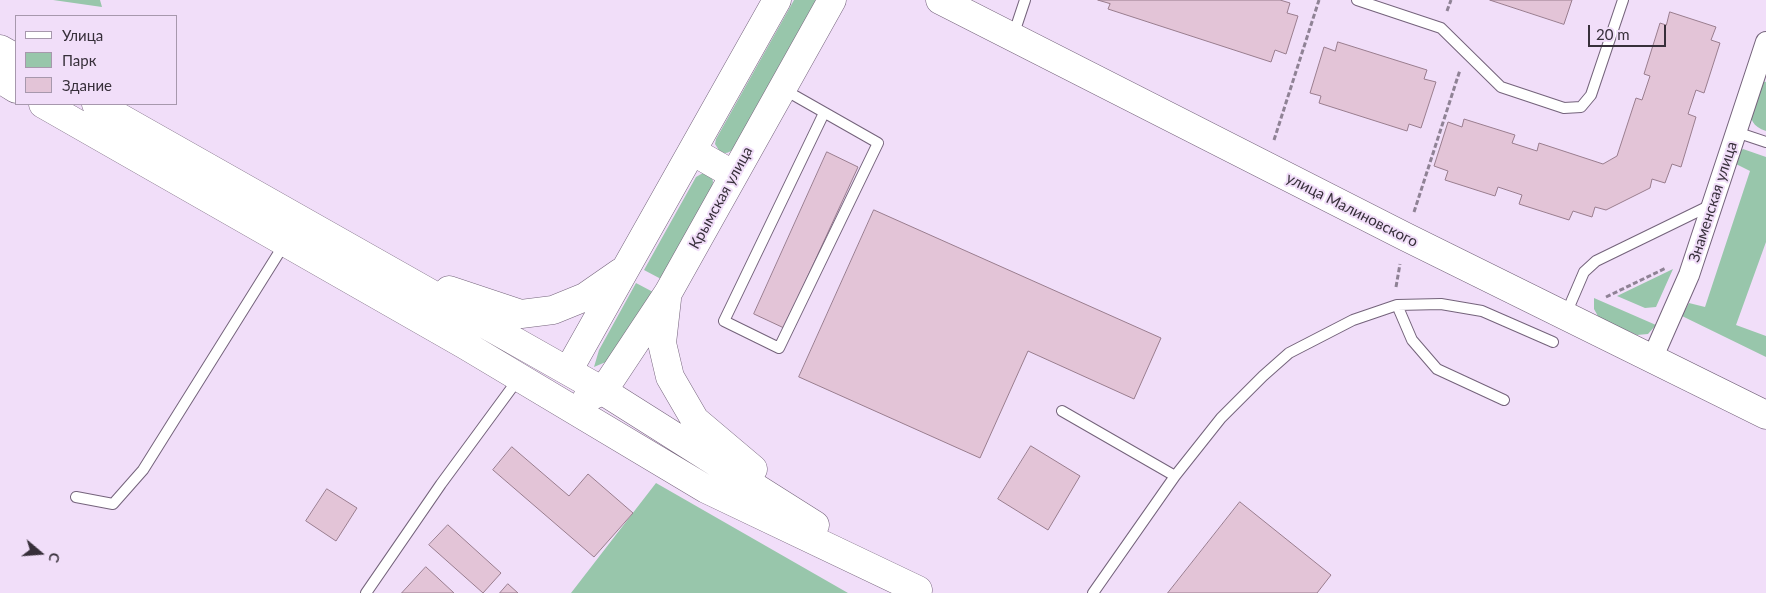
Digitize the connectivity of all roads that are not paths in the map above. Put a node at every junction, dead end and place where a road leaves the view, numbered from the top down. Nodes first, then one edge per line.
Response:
1 (777, 0) edge
2 (832, 0) edge
3 (940, 0) edge
4 (1025, 0) edge
5 (1357, 0) edge
6 (1623, 0) edge
7 (1012, 37) junction
8 (1766, 42) edge
9 (0, 49) edge
10 (15, 57) edge
11 (0, 79) edge
12 (15, 87) edge
13 (783, 89) junction
14 (45, 105) edge
15 (98, 105) edge
16 (824, 113) junction
17 (1736, 132) junction
18 (1766, 142) edge
19 (692, 151) junction
20 (734, 175) junction
21 (1712, 204) junction
22 (285, 243) junction
23 (626, 268) junction
24 (386, 270) junction
25 (668, 293) junction
26 (1397, 305) junction
27 (1565, 316) junction
28 (1554, 342) dead end
29 (1652, 359) junction
30 (568, 371) junction
31 (519, 378) junction
32 (603, 392) junction
33 (1504, 400) dead end
34 (569, 406) junction
35 (1062, 411) dead end
36 (1766, 415) edge
37 (1175, 476) junction
38 (76, 497) dead end
39 (833, 536) junction
40 (920, 592) edge
41 (366, 593) edge
42 (1093, 593) edge

1 - 19 main road
2 - 13 main road, Крымская улица
3 - 7 main road, улица Малиновского
4 - 7 lane
5 - 6 lane
7 - 27 main road, улица Малиновского
8 - 17 street, Знаменская улица
9 - 10 main road
11 - 12 main road
13 - 16 lane
13 - 20 main road, Крымская улица
14 - 22 main road
15 - 24 main road
16 - 16 lane
17 - 18 lane
17 - 21 street, Знаменская улица
19 - 20 main road
19 - 23 main road
20 - 25 main road, Крымская улица
21 - 27 lane
21 - 29 street, Знаменская улица
22 - 31 main road
22 - 38 lane
23 - 24 main road
23 - 30 main road
24 - 30 main road
25 - 32 main road, Крымская улица
25 - 39 main road
26 - 28 lane
26 - 33 lane
26 - 37 lane
27 - 29 main road, улица Малиновского
29 - 36 main road, улица Малиновского
30 - 32 main road
30 - 34 main road
31 - 34 main road
31 - 41 lane
32 - 34 main road
32 - 39 main road
34 - 40 main road
35 - 37 lane
37 - 42 lane
39 - 40 main road

